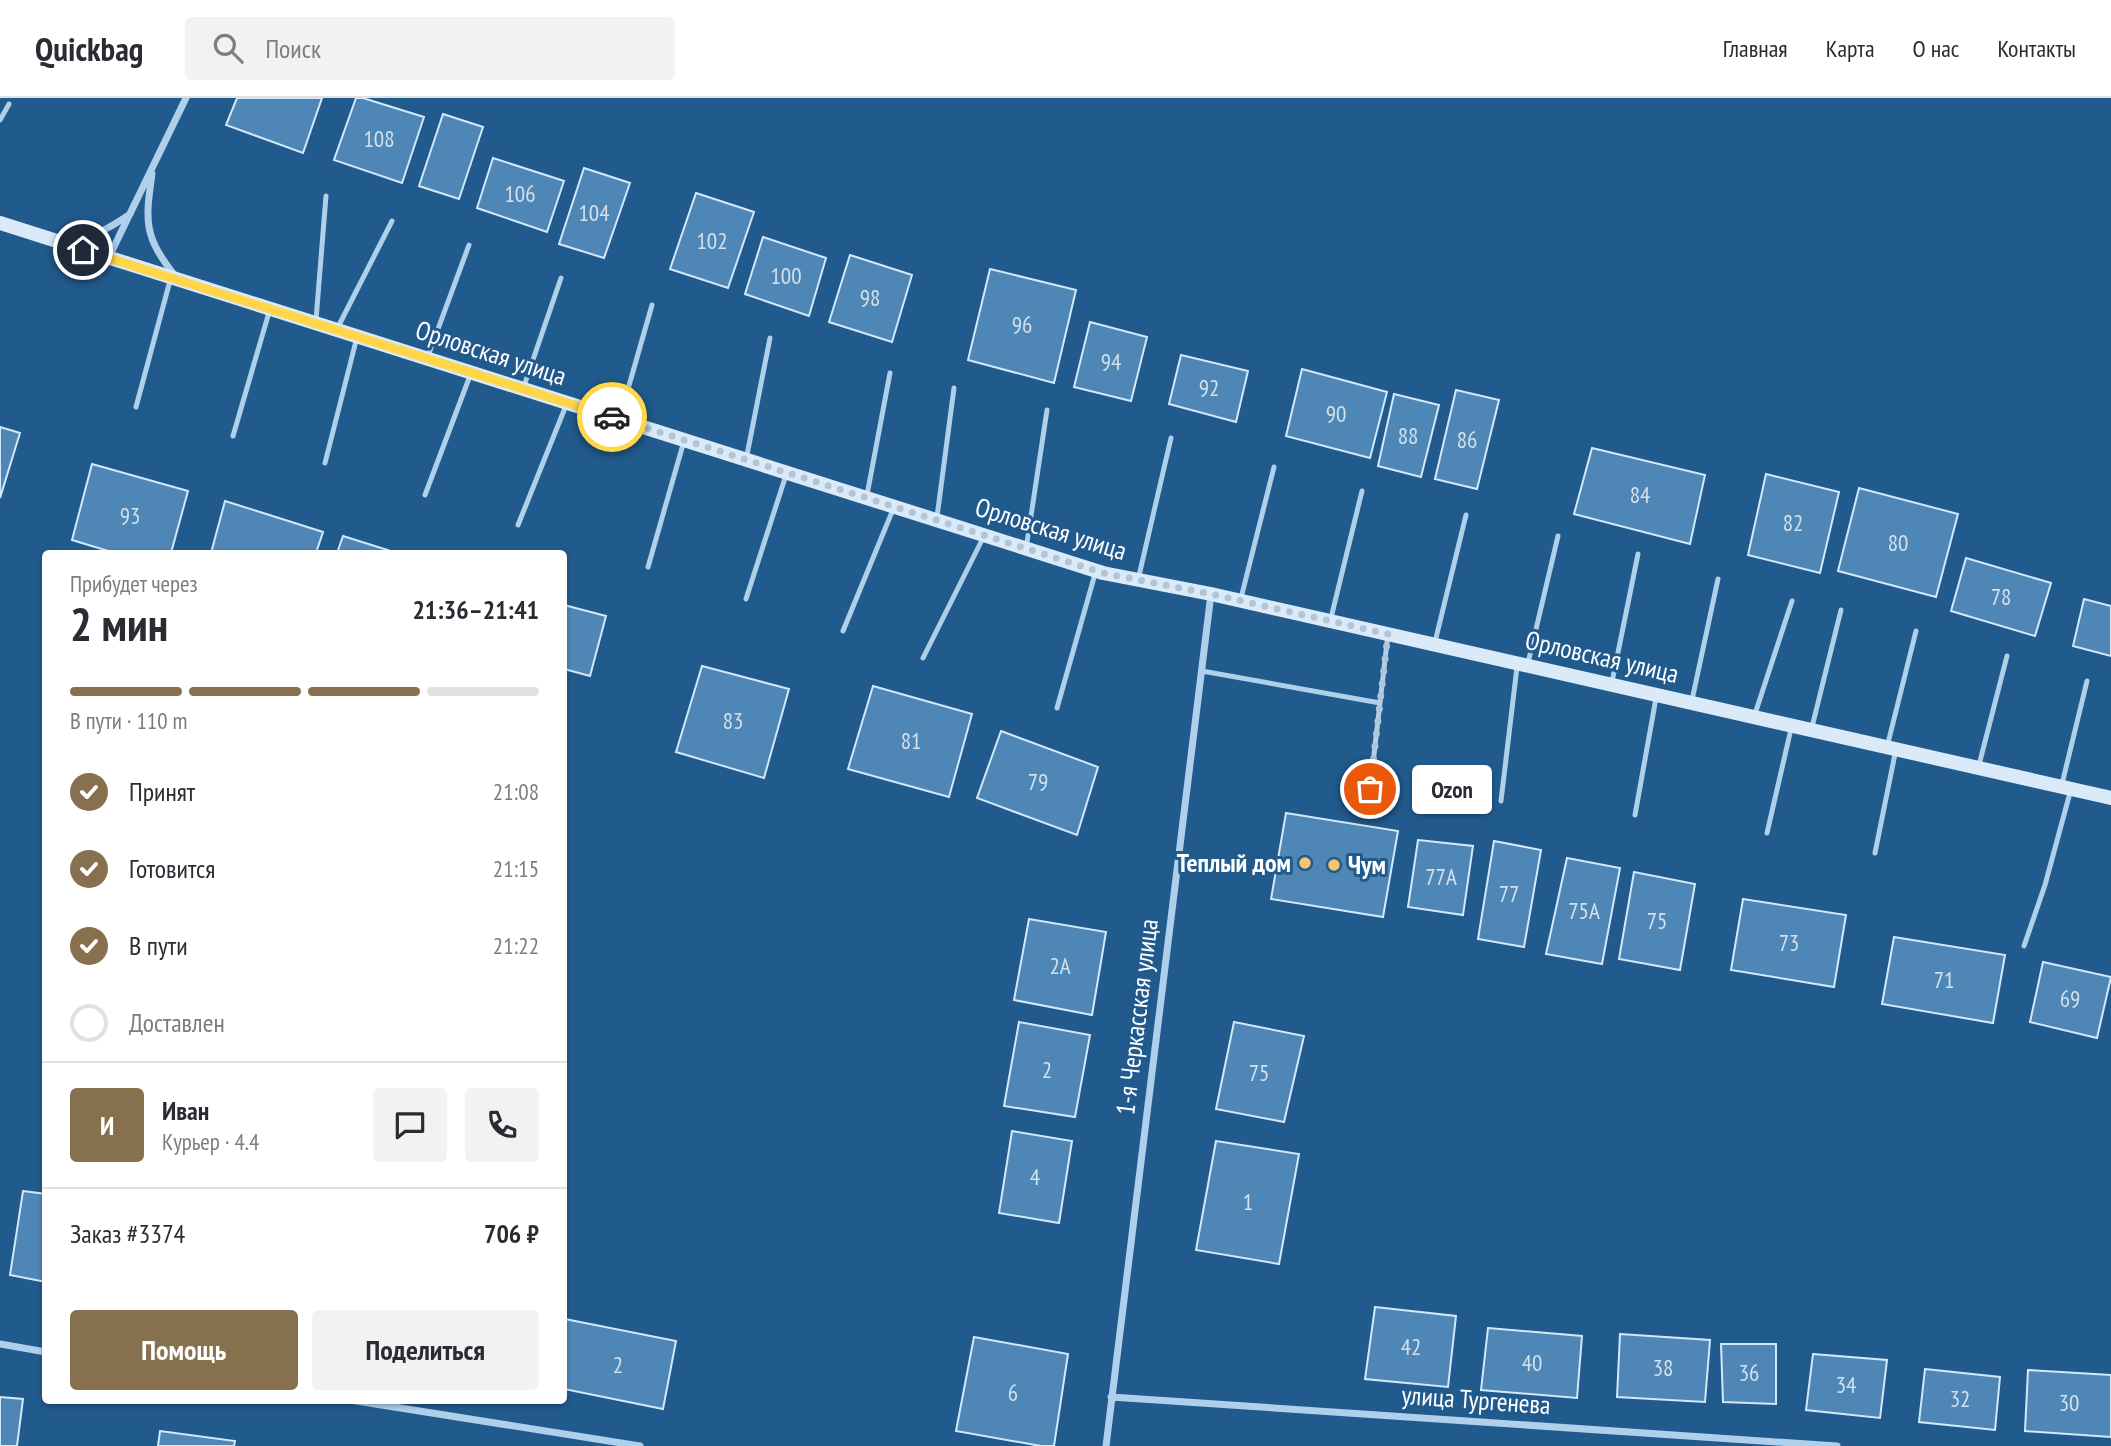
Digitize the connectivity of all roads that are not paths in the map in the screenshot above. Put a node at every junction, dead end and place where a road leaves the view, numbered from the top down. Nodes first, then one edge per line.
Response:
1 (186, 98) edge
2 (9, 104) dead end
3 (0, 120) edge
4 (153, 166) junction
5 (326, 196) dead end
6 (130, 214) junction
7 (392, 220) dead end
8 (0, 223) edge
9 (57, 242) junction
10 (469, 245) dead end
11 (109, 258) junction
12 (561, 278) dead end
13 (174, 279) junction
14 (652, 305) dead end
15 (270, 309) junction
16 (316, 323) junction
17 (337, 330) junction
18 (357, 337) junction
19 (770, 338) dead end
20 (427, 359) junction
21 (471, 373) junction
22 (890, 373) dead end
23 (954, 388) dead end
24 (523, 389) junction
25 (568, 403) junction
26 (136, 407) dead end
27 (1047, 410) dead end
28 (619, 420) junction
29 (233, 436) dead end
30 (1171, 438) dead end
31 (684, 440) junction
32 (746, 460) junction
33 (325, 463) dead end
34 (1274, 467) dead end
35 (787, 472) junction
36 (1362, 491) dead end
37 (425, 495) dead end
38 (867, 498) junction
39 (894, 507) junction
40 (1466, 515) dead end
41 (936, 520) junction
42 (518, 525) dead end
43 (984, 535) junction
44 (1558, 536) dead end
45 (1026, 548) junction
46 (1638, 554) dead end
47 (648, 566) dead end
48 (1096, 570) junction
49 (1718, 579) dead end
50 (1138, 580) junction
51 (1211, 594) junction
52 (746, 599) dead end
53 (1240, 601) junction
54 (1792, 601) dead end
55 (1841, 610) dead end
56 (1330, 621) junction
57 (843, 631) dead end
58 (1916, 631) dead end
59 (1388, 634) junction
60 (1434, 645) junction
61 (2007, 656) dead end
62 (923, 658) dead end
63 (1522, 665) junction
64 (1202, 671) junction
65 (2087, 681) dead end
66 (1611, 685) junction
67 (1656, 695) junction
68 (1380, 703) junction
69 (1692, 703) junction
70 (1058, 708) dead end
71 (1754, 718) junction
72 (1792, 726) junction
73 (1811, 730) junction
74 (1891, 748) junction
75 (1978, 768) junction
76 (2066, 788) junction
77 (1370, 789) dead end
78 (2111, 798) edge
79 (1501, 801) dead end
80 (1635, 815) dead end
81 (1768, 833) dead end
82 (1875, 853) dead end
83 (2024, 946) dead end
84 (0, 1344) edge
85 (42, 1351) edge
86 (1111, 1396) junction
87 (375, 1404) edge
88 (640, 1446) edge
89 (1106, 1446) edge
90 (1837, 1446) edge

1 - 4 street
2 - 3 lane
4 - 6 street
4 - 13 street
5 - 16 lane
6 - 9 street
6 - 11 street
7 - 17 lane
8 - 9 main road, Орловская улица
9 - 11 main road, Орловская улица
10 - 20 lane
11 - 13 main road, Орловская улица
12 - 24 lane
13 - 15 main road, Орловская улица
13 - 26 lane
14 - 28 lane
15 - 16 main road, Орловская улица
15 - 29 lane
16 - 17 main road, Орловская улица
17 - 18 main road, Орловская улица
18 - 20 main road, Орловская улица
18 - 33 lane
19 - 32 lane
20 - 21 main road, Орловская улица
21 - 24 main road, Орловская улица
21 - 37 lane
22 - 38 lane
23 - 41 lane
24 - 25 main road, Орловская улица
25 - 28 main road, Орловская улица
25 - 42 lane
27 - 45 lane
28 - 31 main road, Орловская улица
30 - 50 lane
31 - 32 main road, Орловская улица
31 - 47 lane
32 - 35 main road, Орловская улица
34 - 53 lane
35 - 38 main road, Орловская улица
35 - 52 lane
36 - 56 lane
38 - 39 main road, Орловская улица
39 - 41 main road, Орловская улица
39 - 57 lane
40 - 60 lane
41 - 43 main road, Орловская улица
43 - 45 main road, Орловская улица
43 - 62 lane
44 - 63 lane
45 - 48 main road, Орловская улица
46 - 66 lane
48 - 50 main road, Орловская улица
48 - 70 lane
49 - 69 lane
50 - 51 main road, Орловская улица
51 - 53 main road, Орловская улица
51 - 64 street, 1-я Черкасская улица
53 - 56 main road, Орловская улица
54 - 71 lane
55 - 73 lane
56 - 59 main road, Орловская улица
58 - 74 lane
59 - 60 main road, Орловская улица
59 - 68 lane
60 - 63 main road, Орловская улица
61 - 75 lane
63 - 66 main road, Орловская улица
63 - 79 lane
64 - 68 lane
64 - 86 street, 1-я Черкасская улица
65 - 76 lane
66 - 67 main road, Орловская улица
67 - 69 main road, Орловская улица
67 - 80 lane
68 - 77 lane
69 - 71 main road, Орловская улица
71 - 72 main road, Орловская улица
72 - 73 main road, Орловская улица
72 - 81 lane
73 - 74 main road, Орловская улица
74 - 75 main road, Орловская улица
74 - 82 lane
75 - 76 main road, Орловская улица
76 - 78 main road, Орловская улица
76 - 83 lane
84 - 85 street
86 - 89 street, 1-я Черкасская улица
86 - 90 street, улица Тургенева
87 - 88 street

